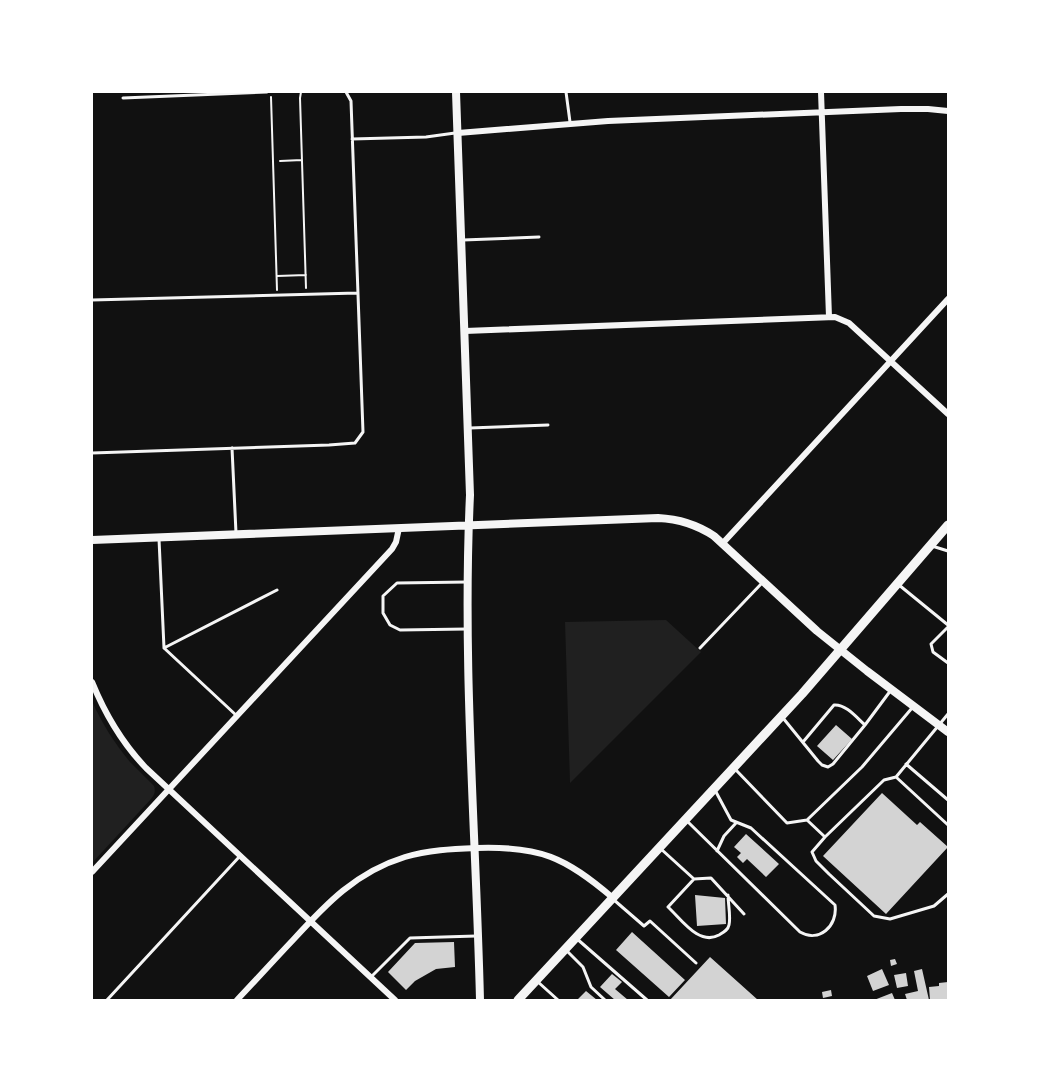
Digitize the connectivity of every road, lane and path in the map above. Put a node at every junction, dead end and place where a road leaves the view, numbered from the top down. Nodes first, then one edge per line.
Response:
1 (269, 92) edge
2 (301, 92) edge
3 (346, 92) edge
4 (456, 92) edge
5 (566, 92) edge
6 (821, 92) edge
7 (123, 98) dead end
8 (948, 111) edge
9 (822, 112) junction
10 (570, 124) junction
11 (458, 133) junction
12 (352, 139) junction
13 (302, 160) junction
14 (280, 161) dead end
15 (539, 237) dead end
16 (462, 240) junction
17 (306, 275) junction
18 (277, 276) junction
19 (357, 293) junction
20 (306, 294) junction
21 (277, 295) junction
22 (948, 299) edge
23 (92, 300) edge
24 (830, 317) junction
25 (465, 331) junction
26 (891, 362) junction
27 (948, 414) edge
28 (548, 425) dead end
29 (468, 428) junction
30 (232, 447) junction
31 (92, 453) edge
32 (469, 525) junction
33 (948, 525) edge
34 (399, 528) junction
35 (236, 534) junction
36 (159, 537) junction
37 (92, 540) edge
38 (722, 544) junction
39 (930, 546) junction
40 (948, 551) edge
41 (764, 581) junction
42 (468, 582) junction
43 (897, 584) junction
44 (278, 590) dead end
45 (948, 626) edge
46 (468, 628) junction
47 (164, 648) junction
48 (700, 648) dead end
49 (840, 649) junction
50 (948, 663) edge
51 (92, 682) edge
52 (892, 689) junction
53 (914, 706) junction
54 (948, 714) edge
55 (237, 716) junction
56 (782, 716) junction
57 (865, 725) junction
58 (939, 725) junction
59 (948, 732) edge
60 (803, 742) junction
61 (906, 764) junction
62 (734, 768) junction
63 (896, 777) junction
64 (714, 789) junction
65 (168, 790) junction
66 (948, 800) edge
67 (686, 820) junction
68 (807, 820) junction
69 (736, 823) junction
70 (948, 825) edge
71 (825, 837) junction
72 (475, 848) junction
73 (660, 848) junction
74 (717, 851) junction
75 (240, 856) junction
76 (92, 872) edge
77 (694, 879) junction
78 (948, 894) edge
79 (728, 895) junction
80 (613, 898) junction
81 (744, 914) dead end
82 (310, 922) junction
83 (478, 936) junction
84 (576, 938) junction
85 (565, 950) junction
86 (696, 963) dead end
87 (370, 977) junction
88 (536, 981) junction
89 (107, 1000) edge
90 (237, 1000) edge
91 (395, 1000) edge
92 (480, 1000) edge
93 (518, 1000) edge
94 (558, 1000) edge
95 (605, 1000) edge
96 (647, 1000) edge

1 - 7 lane
1 - 18 path
2 - 13 path
3 - 12 lane
4 - 11 main road
5 - 10 lane
6 - 9 street
8 - 9 street
9 - 10 street
9 - 24 street
10 - 11 street
11 - 12 lane
11 - 16 main road
12 - 19 lane
13 - 14 path
13 - 17 path
15 - 16 lane
16 - 25 main road
17 - 18 path
17 - 20 path
18 - 21 path
19 - 20 lane
19 - 30 lane
20 - 21 lane
21 - 23 lane
22 - 26 street
24 - 25 street
24 - 26 street
25 - 29 main road
26 - 27 street
26 - 38 street
28 - 29 lane
29 - 32 main road
30 - 31 lane
30 - 35 lane
32 - 34 main road
32 - 38 main road
32 - 42 main road
33 - 39 main road
34 - 35 main road
34 - 55 street
35 - 36 main road
36 - 37 main road
36 - 47 lane
38 - 41 main road
39 - 40 lane
39 - 43 main road
41 - 48 lane
41 - 49 main road
42 - 46 main road
42 - 46 lane
43 - 45 lane
43 - 49 main road
44 - 47 lane
45 - 50 lane
46 - 72 main road
47 - 55 lane
49 - 52 main road
49 - 56 main road
51 - 65 street
52 - 53 main road
52 - 57 lane
53 - 58 main road
53 - 68 lane
54 - 58 lane
55 - 65 street
56 - 60 lane
56 - 62 main road
57 - 60 lane
57 - 60 lane
58 - 59 main road
58 - 61 lane
61 - 63 lane
61 - 66 lane
62 - 64 main road
62 - 68 lane
63 - 70 lane
63 - 71 lane
64 - 67 main road
64 - 69 lane
65 - 75 street
65 - 76 street
67 - 73 main road
67 - 74 lane
68 - 71 lane
69 - 74 lane
69 - 74 lane
71 - 78 lane
72 - 80 street
72 - 82 street
72 - 83 main road
73 - 77 lane
73 - 80 main road
75 - 82 street
75 - 89 lane
77 - 79 lane
77 - 79 lane
79 - 81 lane
80 - 84 main road
80 - 86 lane
82 - 87 street
82 - 90 street
83 - 87 lane
83 - 92 main road
84 - 85 main road
84 - 96 lane
85 - 88 main road
85 - 95 lane
87 - 91 street
88 - 93 main road
88 - 94 lane

